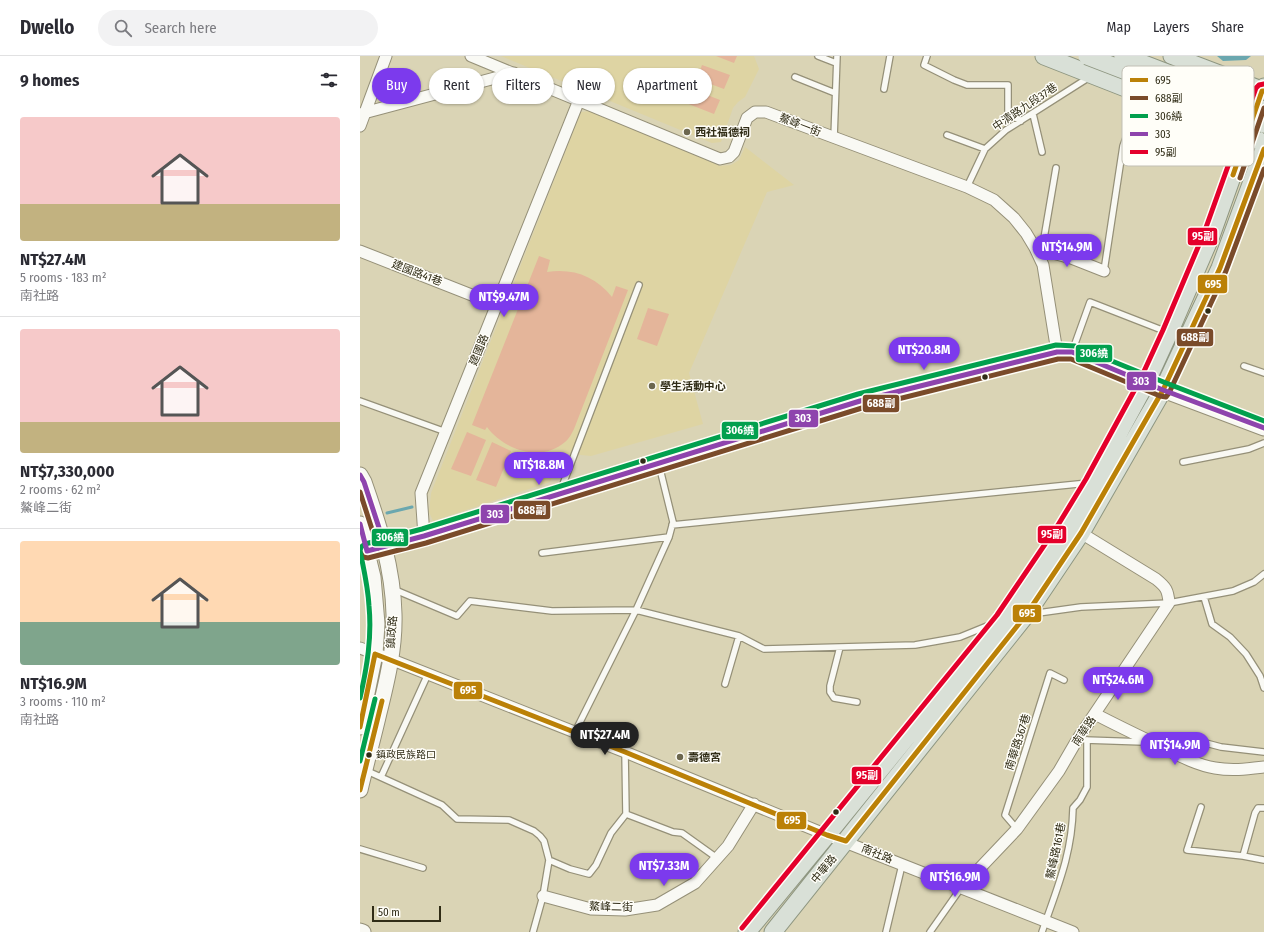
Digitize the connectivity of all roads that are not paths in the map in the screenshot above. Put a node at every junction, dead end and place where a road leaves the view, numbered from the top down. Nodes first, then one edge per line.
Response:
1 (386, 56) edge
2 (471, 56) edge
3 (818, 56) edge
4 (837, 56) edge
5 (890, 56) edge
6 (927, 56) edge
7 (1044, 56) edge
8 (1087, 56) edge
9 (1123, 56) edge
10 (1172, 56) edge
11 (1198, 56) edge
12 (836, 63) junction
13 (1149, 66) edge
14 (1199, 66) edge
15 (1209, 66) edge
16 (500, 68) edge
17 (1122, 69) edge
18 (1094, 76) junction
19 (795, 77) dead end
20 (492, 80) edge
21 (1122, 86) edge
22 (1254, 86) edge
23 (884, 89) dead end
24 (1264, 89) edge
25 (835, 93) junction
26 (577, 104) edge
27 (589, 104) edge
28 (1254, 106) edge
29 (1264, 110) edge
30 (363, 113) edge
31 (1033, 114) junction
32 (1254, 118) edge
33 (1254, 120) edge
34 (1021, 121) junction
35 (1264, 124) edge
36 (360, 126) edge
37 (947, 135) dead end
38 (834, 138) junction
39 (1254, 138) edge
40 (1264, 143) edge
41 (985, 149) junction
42 (1264, 149) edge
43 (1042, 152) dead end
44 (1122, 153) edge
45 (1237, 166) edge
46 (1056, 168) dead end
47 (967, 187) junction
48 (1039, 249) junction
49 (360, 251) edge
50 (1104, 271) joint
51 (639, 285) dead end
52 (497, 305) junction
53 (1169, 333) junction
54 (1064, 352) junction
55 (1244, 366) dead end
56 (1264, 373) edge
57 (1146, 382) junction
58 (1163, 390) junction
59 (360, 401) edge
60 (1264, 428) edge
61 (446, 432) junction
62 (1264, 443) edge
63 (1183, 462) dead end
64 (658, 464) junction
65 (360, 475) edge
66 (1092, 482) junction
67 (560, 494) junction
68 (360, 524) edge
69 (672, 525) junction
70 (1081, 533) junction
71 (424, 536) junction
72 (669, 537) junction
73 (385, 546) junction
74 (364, 552) edge
75 (542, 553) dead end
76 (1264, 574) edge
77 (393, 589) junction
78 (1204, 597) junction
79 (1169, 603) junction
80 (636, 610) junction
81 (1014, 617) junction
82 (739, 636) junction
83 (840, 647) junction
84 (360, 648) edge
85 (375, 654) junction
86 (390, 659) junction
87 (428, 674) junction
88 (1064, 680) dead end
89 (725, 684) dead end
90 (1264, 688) edge
91 (858, 702) dead end
92 (1095, 714) junction
93 (360, 728) edge
94 (575, 732) junction
95 (1082, 740) junction
96 (1148, 742) junction
97 (625, 752) junction
98 (1264, 752) edge
99 (1264, 766) edge
100 (365, 770) junction
101 (381, 777) junction
102 (360, 790) edge
103 (754, 804) junction
104 (1201, 807) dead end
105 (1264, 808) edge
106 (626, 814) junction
107 (1017, 829) junction
108 (827, 835) junction
109 (846, 841) junction
110 (360, 849) edge
111 (1243, 856) junction
112 (717, 858) junction
113 (549, 860) junction
114 (1264, 860) edge
115 (903, 864) junction
116 (423, 868) dead end
117 (961, 888) junction
118 (543, 896) junction
119 (1043, 927) edge
120 (533, 932) edge
121 (747, 932) edge
122 (773, 932) edge
123 (886, 932) edge
124 (930, 932) edge
125 (1073, 932) edge

1 - 30 street
2 - 16 street, 鰲峰一街
3 - 12 lane
4 - 12 lane
5 - 23 lane
6 - 34 lane
7 - 18 main road
8 - 17 main road, bridge
9 - 13 main road, bridge
10 - 14 main road
11 - 15 street
12 - 25 lane
18 - 21 main road
18 - 31 lane, 中清路九段37巷
19 - 25 lane
20 - 30 street
22 - 24 main road
24 - 32 main road, 中華路
25 - 38 lane
26 - 52 street, 建國路
27 - 38 street, 鰲峰一街
28 - 29 main road, bridge
30 - 36 street
31 - 34 lane, 中清路九段37巷
31 - 43 lane
33 - 35 main road, bridge
34 - 41 lane, 中清路九段37巷
37 - 41 lane
38 - 47 street, 鰲峰一街
39 - 40 main road
41 - 47 lane, 中清路九段37巷
42 - 58 main road, 中華路
44 - 50 lane
45 - 53 main road, 中華路
46 - 48 lane
47 - 48 street, 鰲峰一街
48 - 50 street
48 - 54 street, 鰲峰一街
49 - 52 street, 建國路41巷
51 - 67 lane
52 - 61 street, 建國路
53 - 54 lane
53 - 57 main road, 中華路
54 - 57 street
54 - 64 street
55 - 56 lane
57 - 58 street
57 - 66 main road, 中華路
58 - 60 street
58 - 70 main road, 中華路
59 - 61 lane
61 - 71 street, 建國路
62 - 63 lane
64 - 67 street
64 - 69 lane
65 - 73 street, 鎮政路
66 - 69 lane
66 - 81 main road, 中華路
67 - 71 street
68 - 74 street, 鎮政路
69 - 72 lane
70 - 79 street
70 - 81 main road, 中華路
71 - 73 street
72 - 75 lane
72 - 80 lane
73 - 74 street
73 - 77 street, 鎮政路
74 - 85 street, 鎮政路
76 - 78 lane
77 - 80 lane
77 - 86 street, 鎮政路
78 - 79 lane
78 - 90 lane
79 - 81 lane
79 - 92 street, 南華路
80 - 82 lane
80 - 94 lane
81 - 83 lane
81 - 108 main road, 中華路
81 - 109 main road, 中華路
82 - 83 lane
82 - 89 lane
83 - 91 lane
84 - 85 street, 南社路
85 - 86 street, 南社路
85 - 93 street, 鎮政路
86 - 87 street, 南社路
86 - 100 street, 鎮政路
87 - 94 street, 南社路
87 - 101 lane
88 - 107 lane, 南華路367巷
92 - 95 street, 南華路
92 - 96 street
94 - 97 street, 南社路
95 - 96 lane
95 - 107 street, 南華路
95 - 119 lane, 鰲峰路161巷
96 - 98 lane
96 - 99 street
97 - 103 street, 南社路
97 - 106 lane
100 - 101 lane
100 - 102 street, 鎮政路
101 - 113 lane
103 - 108 street, 南社路
103 - 112 street, 鰲峰二街
104 - 111 lane
105 - 111 lane
106 - 112 lane
106 - 113 lane
107 - 117 street, 南華路
108 - 109 street, 南社路
108 - 121 main road, 中華路
109 - 115 street, 南社路
109 - 122 main road, 中華路
110 - 116 lane
111 - 114 lane
112 - 118 street, 鰲峰二街
113 - 118 lane
115 - 117 street, 南社路
115 - 123 lane, 南社路
117 - 119 street, 南社路
117 - 124 lane
118 - 120 lane
119 - 125 street, 南社路

